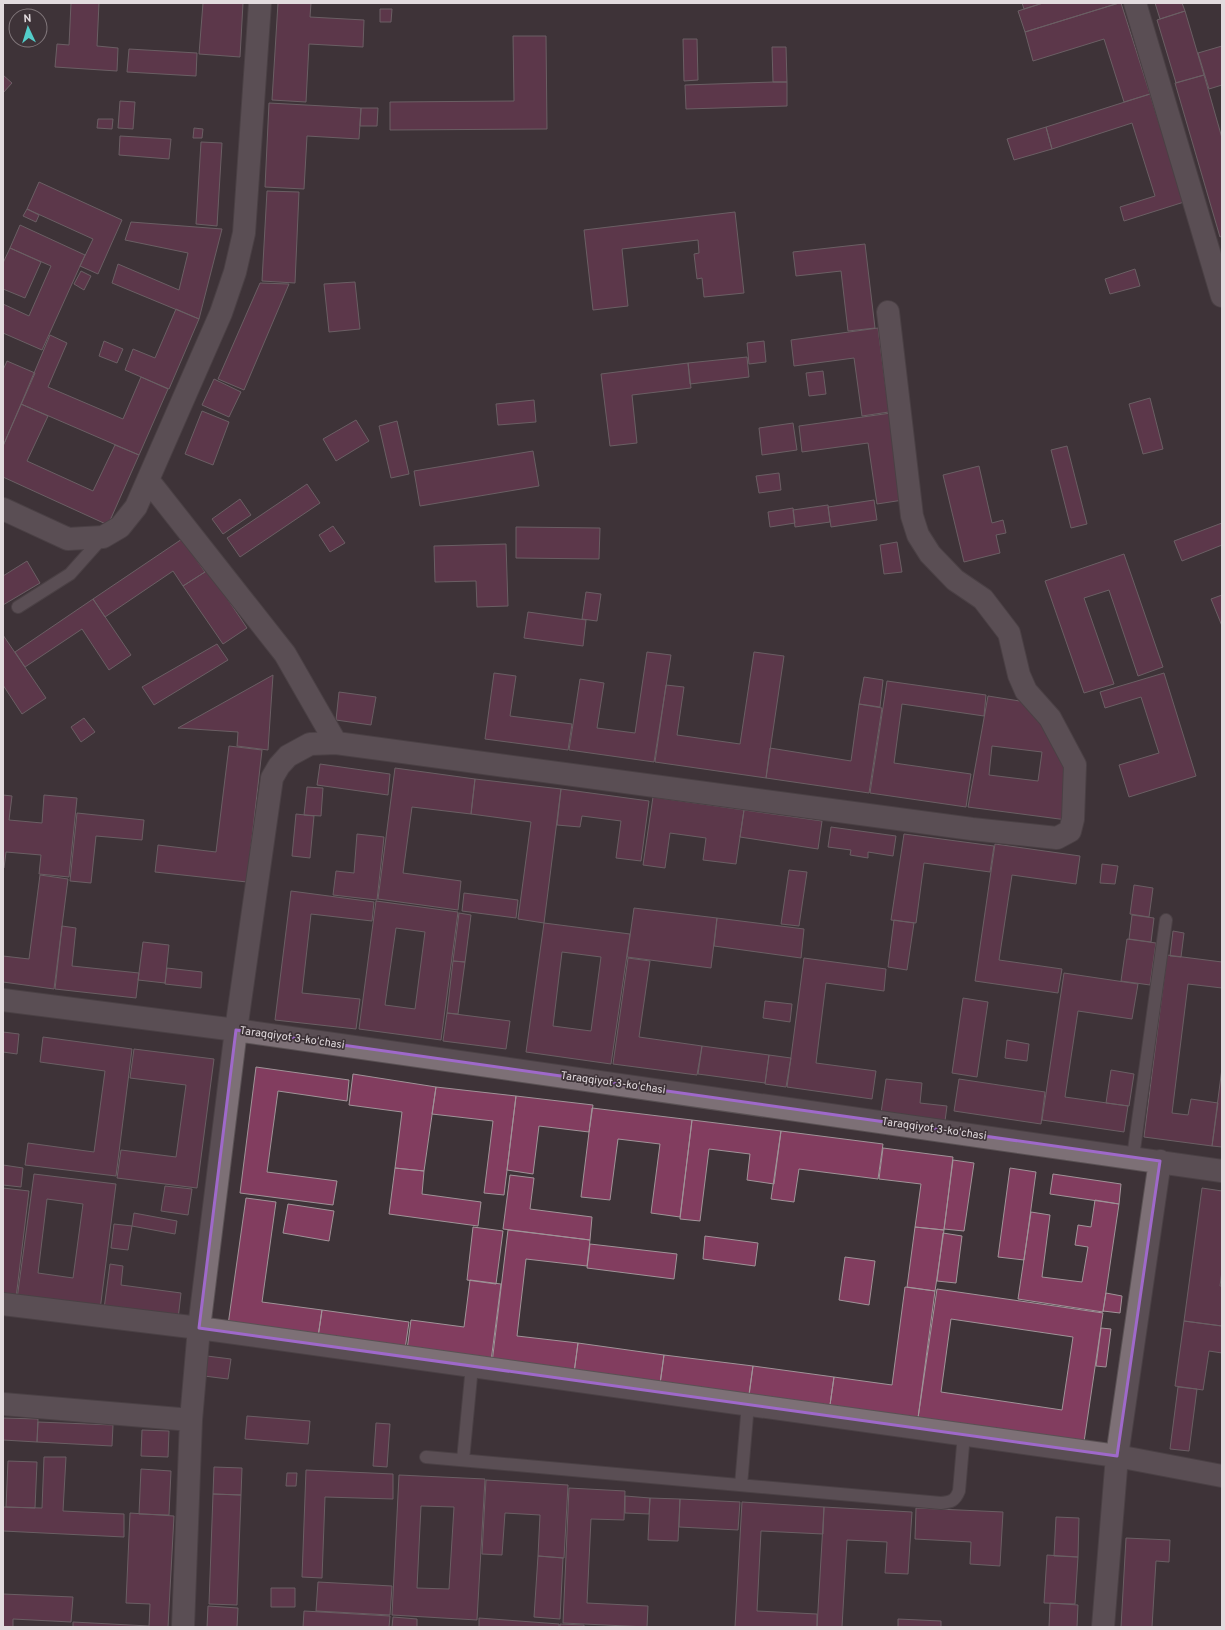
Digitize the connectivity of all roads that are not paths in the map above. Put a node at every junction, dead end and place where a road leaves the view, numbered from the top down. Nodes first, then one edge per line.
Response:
1 (260, 3) edge
2 (1136, 3) edge
3 (1222, 296) edge
4 (888, 312) dead end
5 (148, 480) junction
6 (3, 509) edge
7 (103, 537) junction
8 (18, 607) dead end
9 (336, 743) junction
10 (1166, 920) dead end
11 (3, 1000) edge
12 (236, 1030) junction
13 (1133, 1157) junction
14 (1160, 1161) junction
15 (1222, 1170) edge
16 (3, 1304) edge
17 (198, 1328) junction
18 (472, 1366) junction
19 (3, 1404) edge
20 (748, 1404) junction
21 (191, 1420) junction
22 (964, 1434) junction
23 (1117, 1456) junction
24 (426, 1457) dead end
25 (464, 1460) junction
26 (1222, 1476) edge
27 (741, 1485) junction
28 (183, 1627) edge
29 (1103, 1627) edge

1 - 5 street
2 - 3 street
4 - 9 street
5 - 7 street
5 - 9 street
6 - 7 street
7 - 8 lane
9 - 12 street
10 - 13 lane
11 - 12 street, Taraqqiyot 3-koʻchasi
12 - 13 street, Taraqqiyot 3-koʻchasi
12 - 17 street
13 - 14 street, Taraqqiyot 3-koʻchasi
14 - 15 street, Taraqqiyot 3-koʻchasi
14 - 23 street
16 - 17 street
17 - 18 street
17 - 21 street
18 - 20 street
18 - 25 lane
19 - 21 street
20 - 22 street
20 - 27 lane
21 - 28 street
22 - 23 street
22 - 27 lane
23 - 26 street
23 - 29 street
24 - 25 lane
25 - 27 lane

